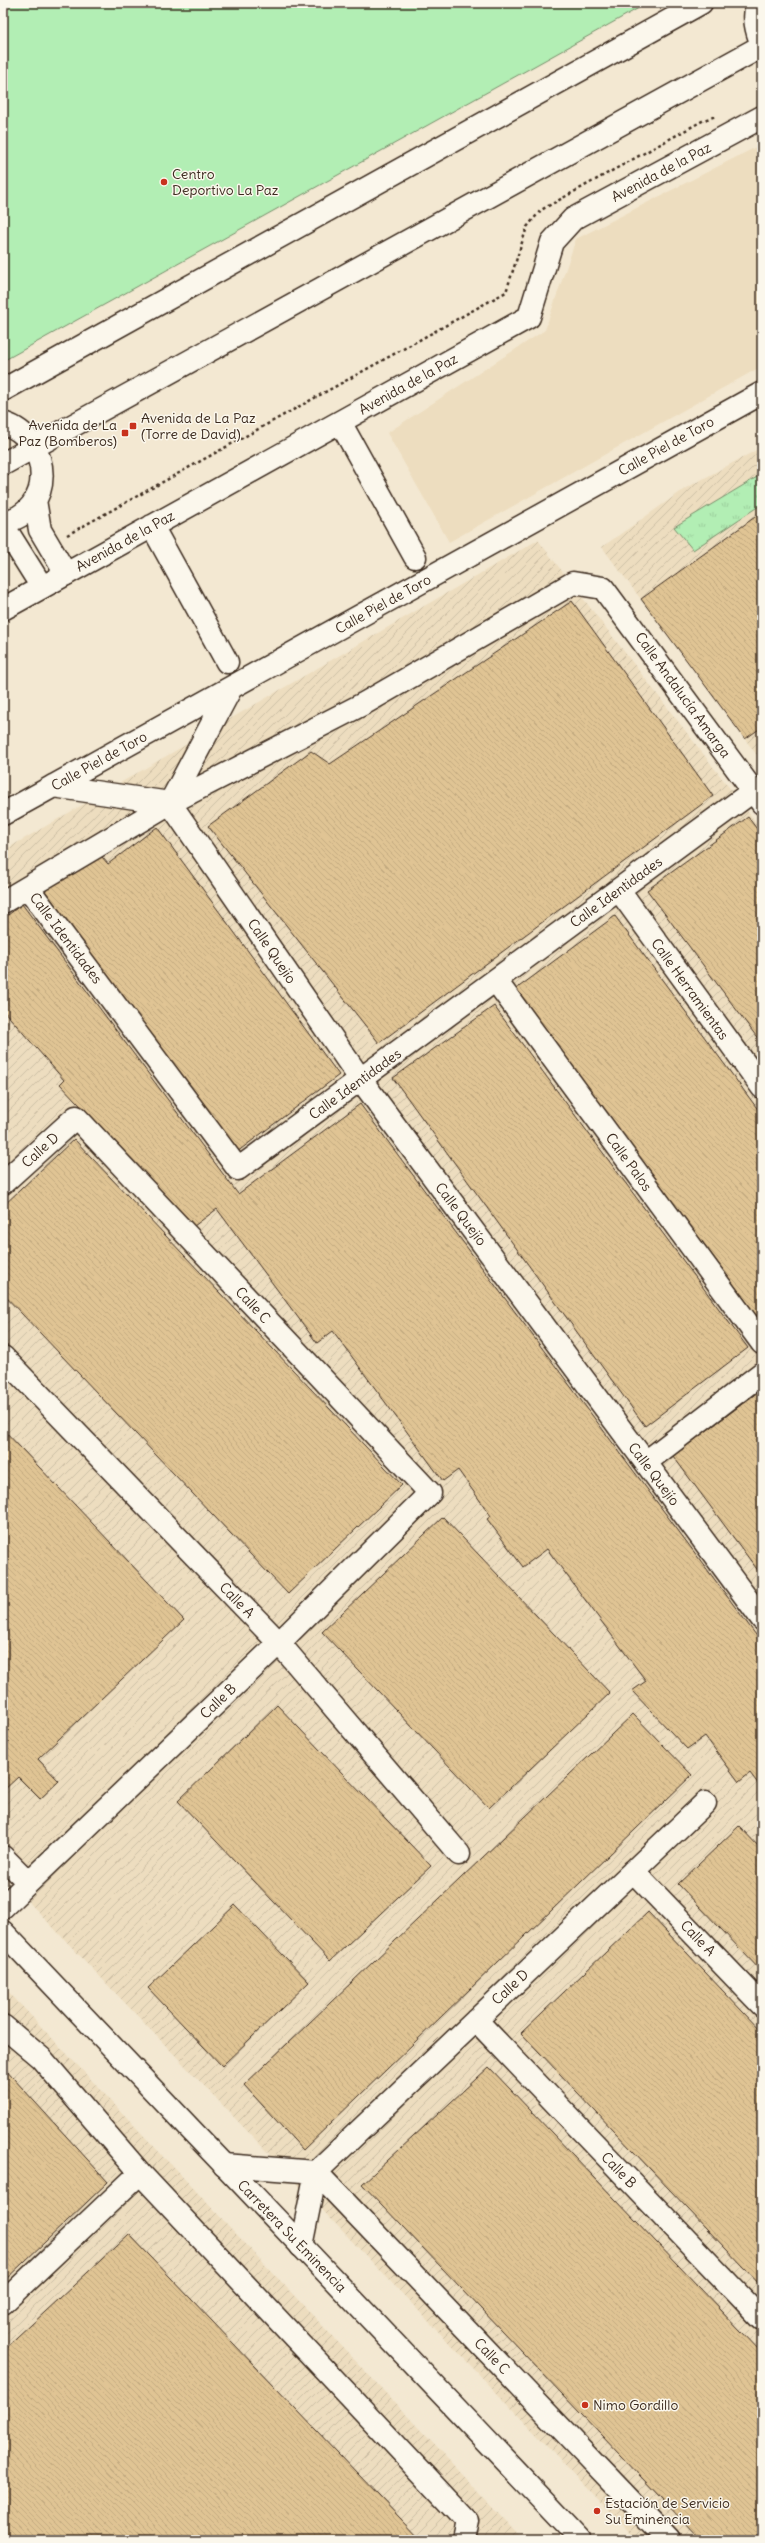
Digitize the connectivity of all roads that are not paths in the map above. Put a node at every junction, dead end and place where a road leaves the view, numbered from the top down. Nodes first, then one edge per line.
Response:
1 (702, 3) edge
2 (757, 3) edge
3 (762, 45) edge
4 (762, 117) edge
5 (3, 390) edge
6 (762, 393) edge
7 (340, 422) junction
8 (3, 423) edge
9 (35, 446) junction
10 (3, 464) edge
11 (35, 500) junction
12 (3, 522) edge
13 (152, 526) junction
14 (3, 532) edge
15 (415, 557) dead end
16 (66, 574) junction
17 (42, 587) junction
18 (3, 609) edge
19 (227, 662) dead end
20 (231, 688) junction
21 (53, 786) junction
22 (758, 797) edge
23 (170, 803) junction
24 (3, 814) edge
25 (28, 888) junction
26 (619, 890) junction
27 (3, 902) edge
28 (496, 981) junction
29 (361, 1080) junction
30 (762, 1087) edge
31 (76, 1117) joint
32 (3, 1183) edge
33 (762, 1343) edge
34 (3, 1357) edge
35 (762, 1373) edge
36 (646, 1462) junction
37 (430, 1493) joint
38 (762, 1619) edge
39 (279, 1643) junction
40 (705, 1803) dead end
41 (459, 1854) dead end
42 (3, 1856) edge
43 (634, 1871) junction
44 (28, 1882) junction
45 (3, 1907) edge
46 (3, 1932) edge
47 (762, 2005) edge
48 (476, 2020) junction
49 (3, 2026) edge
50 (224, 2164) junction
51 (316, 2172) junction
52 (140, 2173) junction
53 (301, 2246) junction
54 (3, 2303) edge
55 (762, 2320) edge
56 (463, 2540) edge
57 (581, 2540) edge
58 (668, 2540) edge

1 - 5 street
2 - 3 street
3 - 9 street
4 - 7 street, Avenida de la Paz
6 - 20 street, Calle Piel de Toro
7 - 13 street, Avenida de la Paz
7 - 15 street
8 - 9 street
9 - 10 street
9 - 11 street
11 - 12 street
11 - 16 street
13 - 16 street, Avenida de la Paz
13 - 19 street
14 - 17 street
16 - 17 street, Avenida de la Paz
17 - 18 street, Avenida de la Paz
20 - 21 street, Calle Piel de Toro
20 - 23 street
21 - 23 street
21 - 24 street, Calle Piel de Toro
22 - 23 street, Calle Andalucía Amarga
22 - 26 street, Calle Identidades
23 - 25 street
23 - 29 street, Calle Quejío
25 - 27 street
25 - 29 street, Calle Identidades
26 - 28 street, Calle Identidades
26 - 30 street, Calle Herramientas
28 - 29 street, Calle Identidades
28 - 33 street, Calle Palos
29 - 36 street, Calle Quejío
31 - 32 street, Calle D
31 - 37 street, Calle C
34 - 39 street, Calle A
35 - 36 street
36 - 38 street, Calle Quejío
37 - 39 street, Calle B
39 - 41 street, Calle A
39 - 44 street, Calle B
40 - 43 street, Calle D
42 - 44 street
43 - 47 street, Calle A
43 - 48 street, Calle D
44 - 45 street, Calle B
46 - 50 street, Carretera Su Eminencia
48 - 51 street, Calle D
48 - 55 street, Calle B
49 - 52 street
50 - 51 street
50 - 53 street, Carretera Su Eminencia
51 - 53 street
51 - 58 street, Calle C
52 - 54 street
52 - 56 street
53 - 57 street, Carretera Su Eminencia

